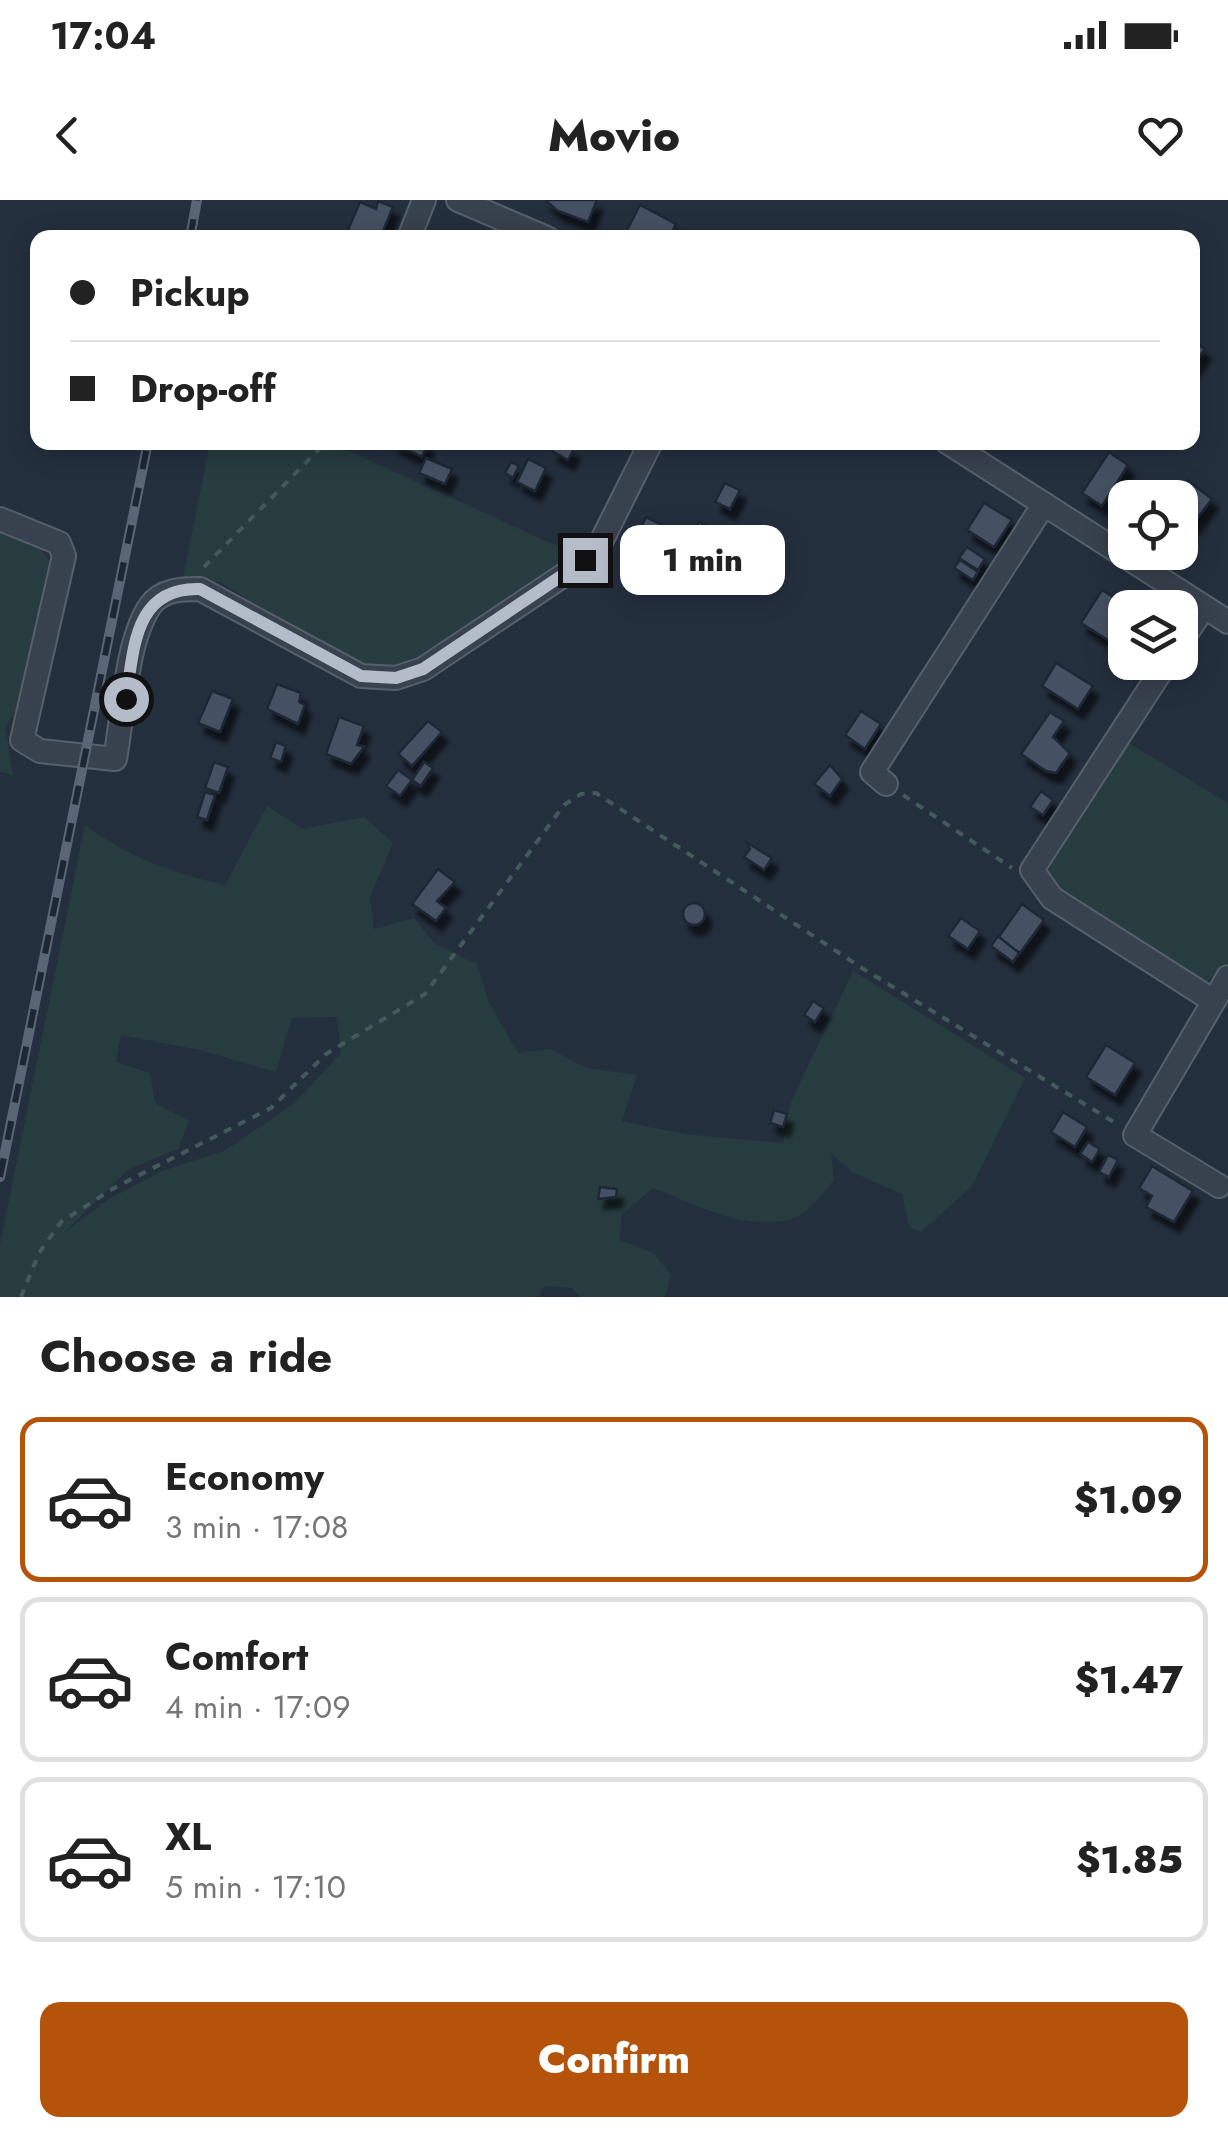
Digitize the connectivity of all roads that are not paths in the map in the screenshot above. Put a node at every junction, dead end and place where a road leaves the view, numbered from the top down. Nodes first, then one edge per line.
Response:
1 (424, 200) edge
2 (458, 200) edge
3 (412, 230) edge
4 (528, 230) edge
5 (647, 450) edge
6 (959, 450) edge
7 (1044, 504) junction
8 (0, 519) edge
9 (1204, 606) junction
10 (1198, 615) edge
11 (1228, 622) edge
12 (1155, 680) edge
13 (886, 784) road end
14 (1228, 977) edge
15 (1212, 1000) junction
16 (1218, 1186) dead end

1 - 3 street
2 - 4 street
5 - 8 street
6 - 7 street
7 - 9 street
7 - 13 street
9 - 10 street
9 - 11 street
12 - 15 street
14 - 15 street
15 - 16 street

